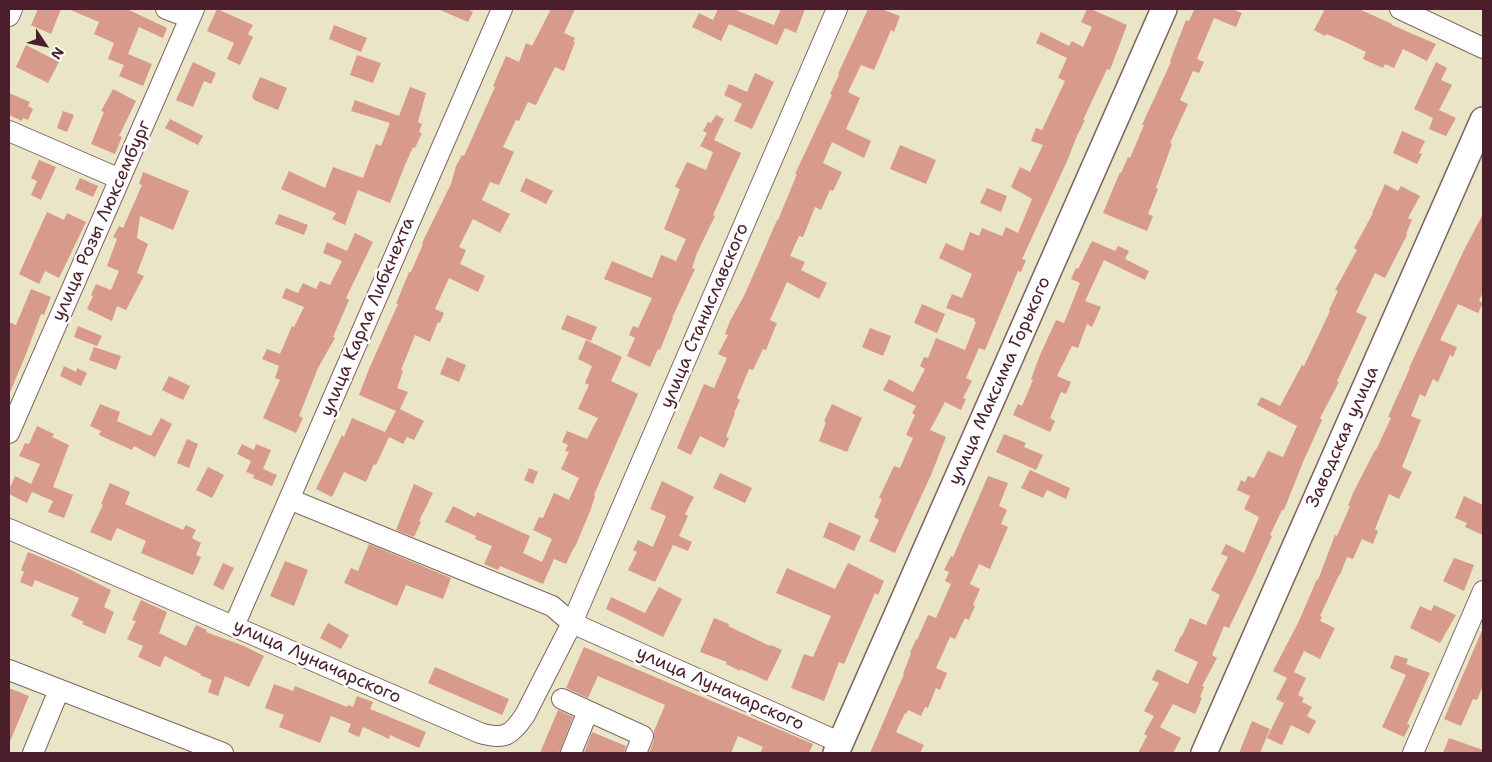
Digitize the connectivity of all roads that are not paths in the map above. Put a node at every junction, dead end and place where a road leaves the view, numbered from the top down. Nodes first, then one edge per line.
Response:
1 (12, 9) edge
2 (166, 9) edge
3 (502, 9) edge
4 (837, 9) edge
5 (1164, 9) edge
6 (1400, 9) edge
7 (192, 13) edge
8 (9, 16) edge
9 (1483, 48) edge
10 (1483, 120) edge
11 (9, 131) edge
12 (120, 179) junction
13 (9, 432) edge
14 (289, 499) junction
15 (9, 529) edge
16 (1483, 591) edge
17 (572, 623) junction
18 (234, 626) junction
19 (9, 670) edge
20 (59, 690) junction
21 (562, 699) dead end
22 (588, 711) junction
23 (179, 746) edge
24 (839, 748) edge
25 (33, 753) edge
26 (222, 753) edge
27 (571, 753) edge
28 (636, 753) edge
29 (1204, 753) edge
30 (1413, 753) edge

1 - 8 street
2 - 7 street
3 - 14 street, улица Карла Либкнехта
4 - 17 street, улица Станиславского
5 - 24 main road, улица Максима Горького
6 - 9 street
7 - 12 street, улица Розы Люксембург
10 - 29 main road, Заводская улица
11 - 12 street
12 - 13 street, улица Розы Люксембург
14 - 17 street, улица Луначарского
14 - 18 street, улица Карла Либкнехта
15 - 18 street, улица Луначарского
16 - 30 street
17 - 18 street, улица Луначарского
17 - 24 street, улица Луначарского
19 - 20 street
20 - 23 street
20 - 25 street
21 - 22 street
22 - 27 street
22 - 28 street
23 - 26 street

